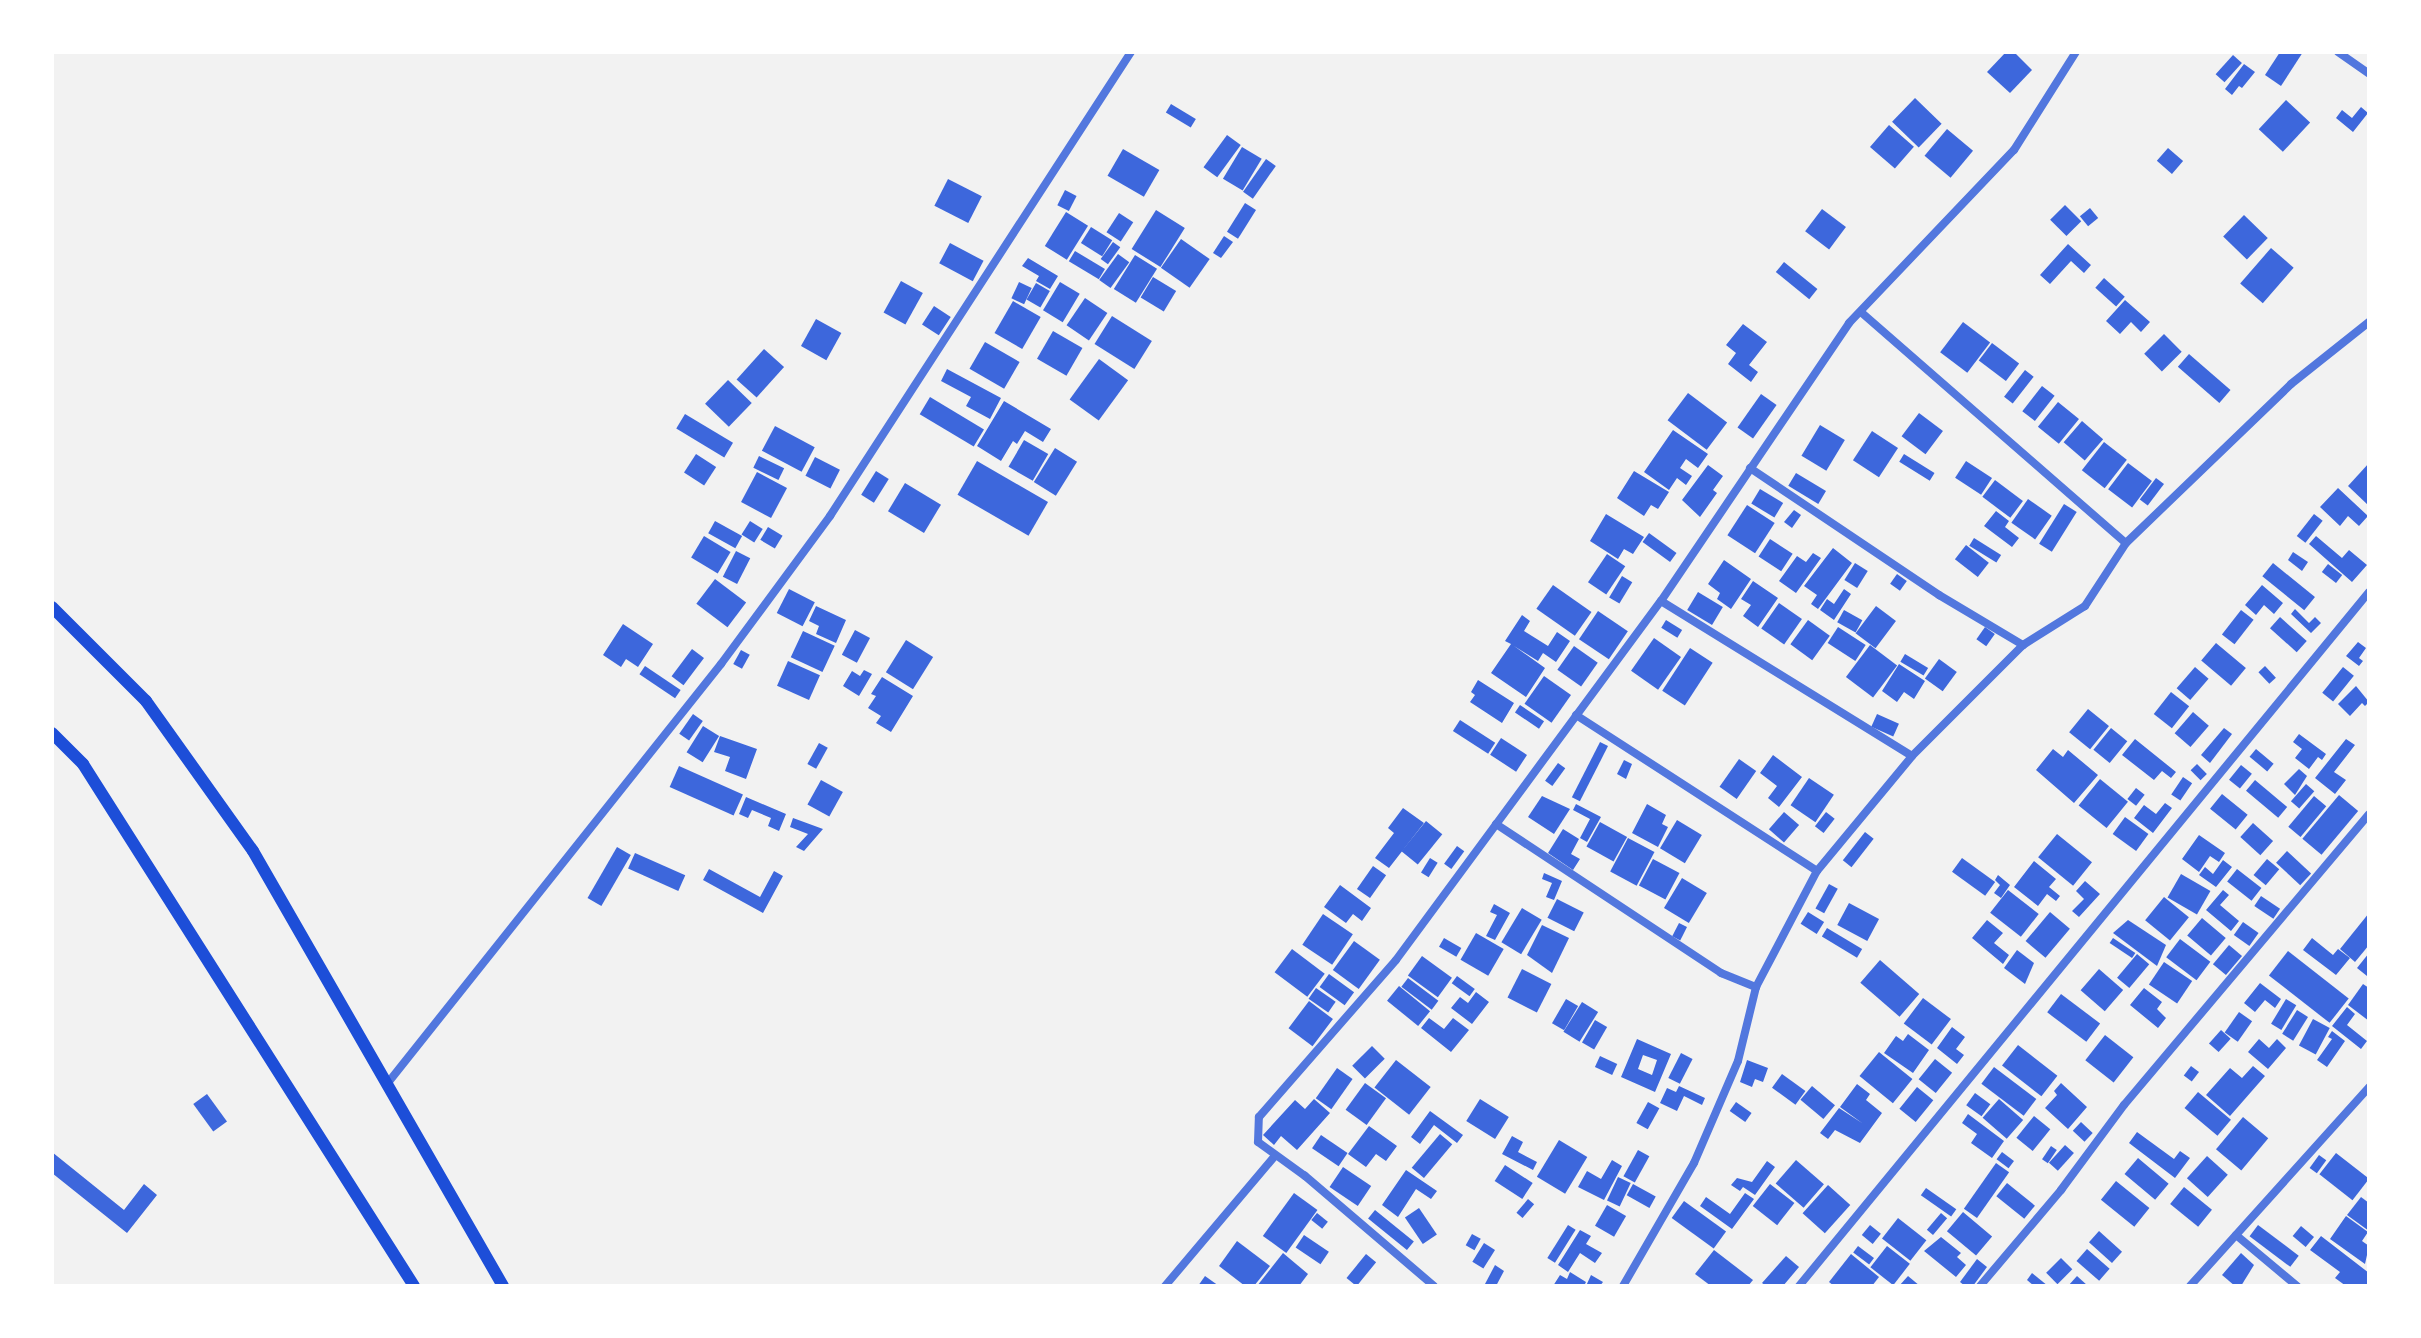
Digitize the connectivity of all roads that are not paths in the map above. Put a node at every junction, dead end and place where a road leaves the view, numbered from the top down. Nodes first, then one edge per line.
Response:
1 (1131, 52) edge
2 (2076, 52) edge
3 (2338, 52) edge
4 (2369, 74) edge
5 (1862, 313) junction
6 (2369, 322) edge
7 (1750, 468) junction
8 (2126, 543) junction
9 (2369, 592) edge
10 (1661, 601) junction
11 (52, 607) edge
12 (2023, 645) junction
13 (1576, 715) junction
14 (52, 733) edge
15 (1912, 756) junction
16 (2369, 814) edge
17 (1496, 824) junction
18 (1817, 871) junction
19 (1756, 987) junction
20 (387, 1084) junction
21 (2369, 1087) edge
22 (1275, 1156) junction
23 (2236, 1235) junction
24 (414, 1286) edge
25 (503, 1286) edge
26 (1165, 1286) edge
27 (1434, 1286) edge
28 (1623, 1286) edge
29 (1799, 1286) edge
30 (1980, 1286) edge
31 (2190, 1286) edge
32 (2297, 1286) edge

1 - 20 street
2 - 5 street
3 - 4 street
5 - 7 street
5 - 8 street
6 - 8 street
7 - 10 street
7 - 12 street
8 - 12 street
9 - 29 street
10 - 13 street
10 - 15 street
11 - 20 main road
12 - 15 street
13 - 17 street
13 - 18 street
14 - 24 main road
15 - 18 street
16 - 30 street
17 - 19 street
17 - 22 street
18 - 19 street
19 - 28 street
20 - 25 main road
21 - 23 street
22 - 26 street
22 - 27 street
23 - 31 street
23 - 32 street

